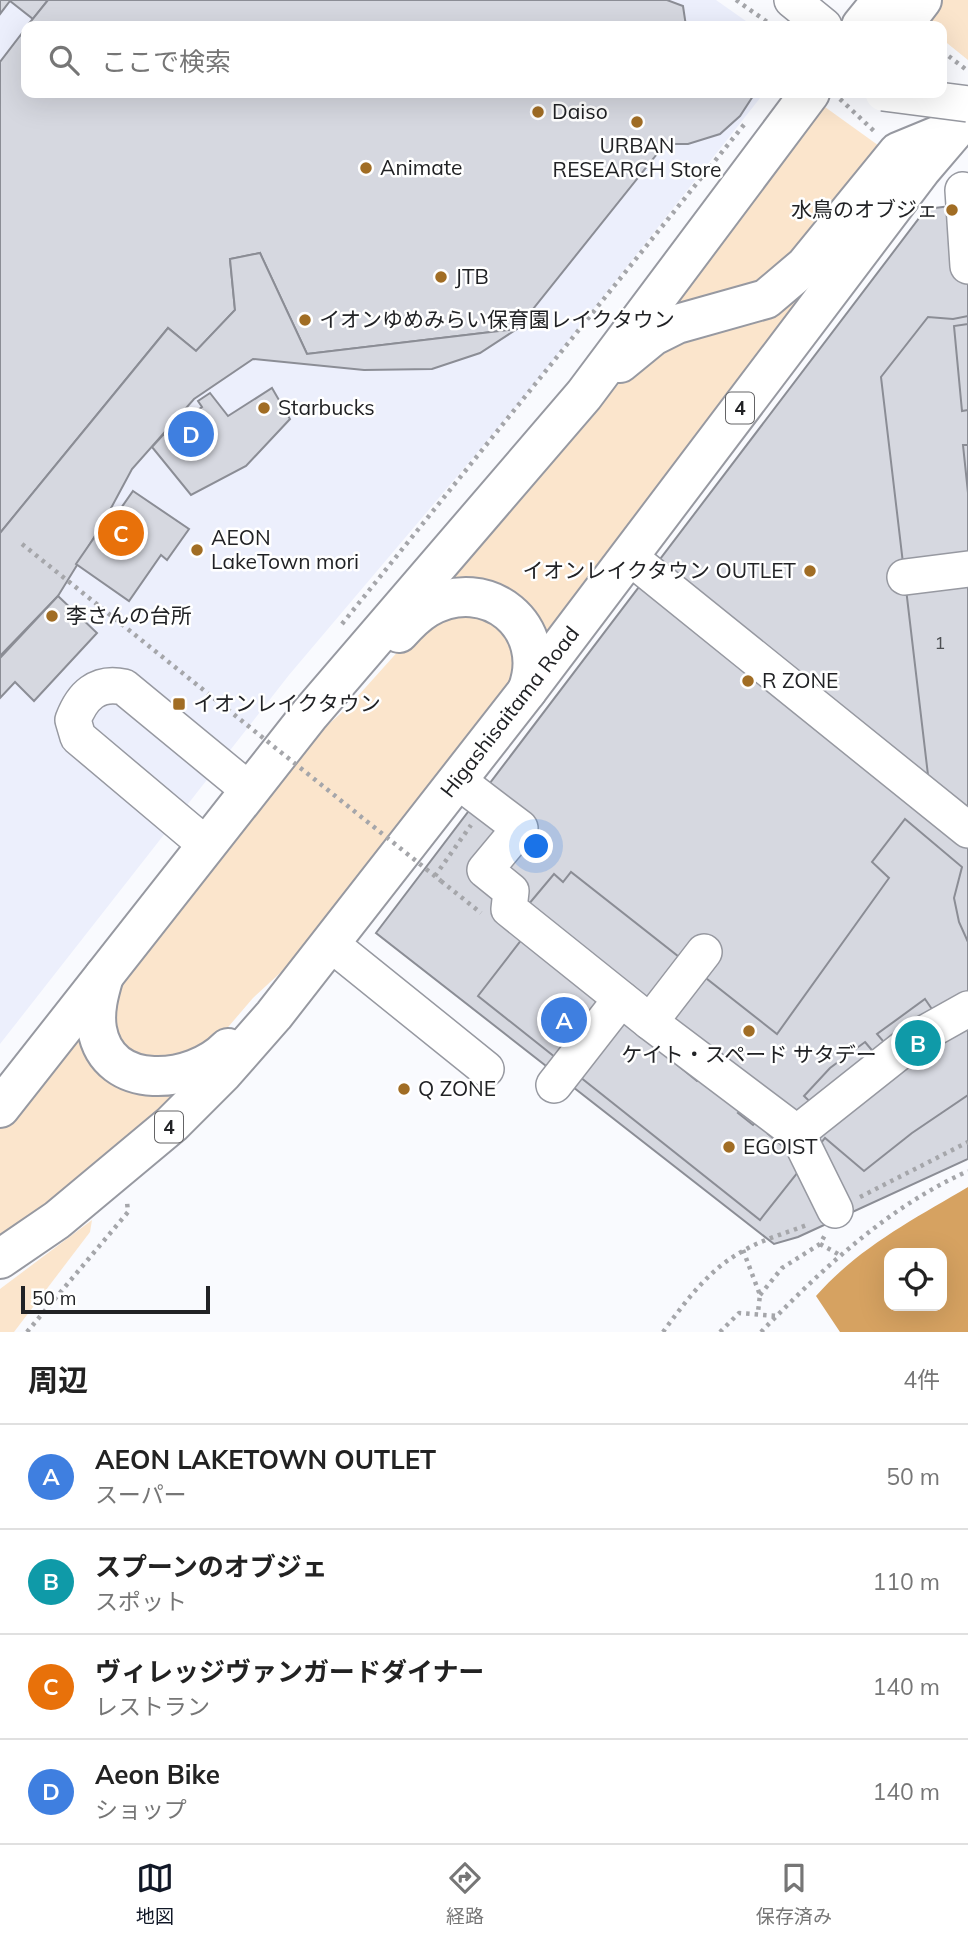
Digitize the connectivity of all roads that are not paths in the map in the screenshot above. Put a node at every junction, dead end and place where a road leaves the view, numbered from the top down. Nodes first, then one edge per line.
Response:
1 (792, 0) edge
2 (882, 0) edge
3 (922, 0) edge
4 (818, 21) edge
5 (865, 21) edge
6 (903, 21) edge
7 (806, 98) edge
8 (896, 98) edge
9 (920, 98) edge
10 (966, 125) edge
11 (964, 190) dead end
12 (968, 266) edge
13 (584, 395) junction
14 (642, 567) dead end
15 (968, 569) edge
16 (905, 577) dead end
17 (527, 691) junction
18 (310, 714) junction
19 (237, 780) junction
20 (478, 796) road end
21 (968, 830) edge
22 (205, 844) junction
23 (704, 952) dead end
24 (322, 955) junction
25 (106, 970) junction
26 (621, 999) junction
27 (968, 1009) edge
28 (650, 1022) junction
29 (486, 1069) dead end
30 (554, 1085) dead end
31 (0, 1108) edge
32 (797, 1133) junction
33 (835, 1210) road end
34 (0, 1259) edge

1 - 4 street
2 - 5 highway
3 - 6 highway
7 - 13 highway, 4
8 - 10 street, bridge
9 - 10 street
10 - 13 highway, 4
10 - 17 highway, Higashisaitama Road / 4
11 - 12 street
13 - 18 highway, 4
14 - 21 street
15 - 16 street
17 - 18 highway, 4
17 - 24 highway, Higashisaitama Road / 4
18 - 19 highway, 4
19 - 22 highway, 4
19 - 22 street
20 - 26 street
22 - 25 highway, 4
23 - 28 street
24 - 25 highway, 4
24 - 29 street
24 - 34 highway, Higashisaitama Road / 4
25 - 31 highway, 4
26 - 28 street
26 - 30 street
27 - 32 street
28 - 32 street
32 - 33 street

